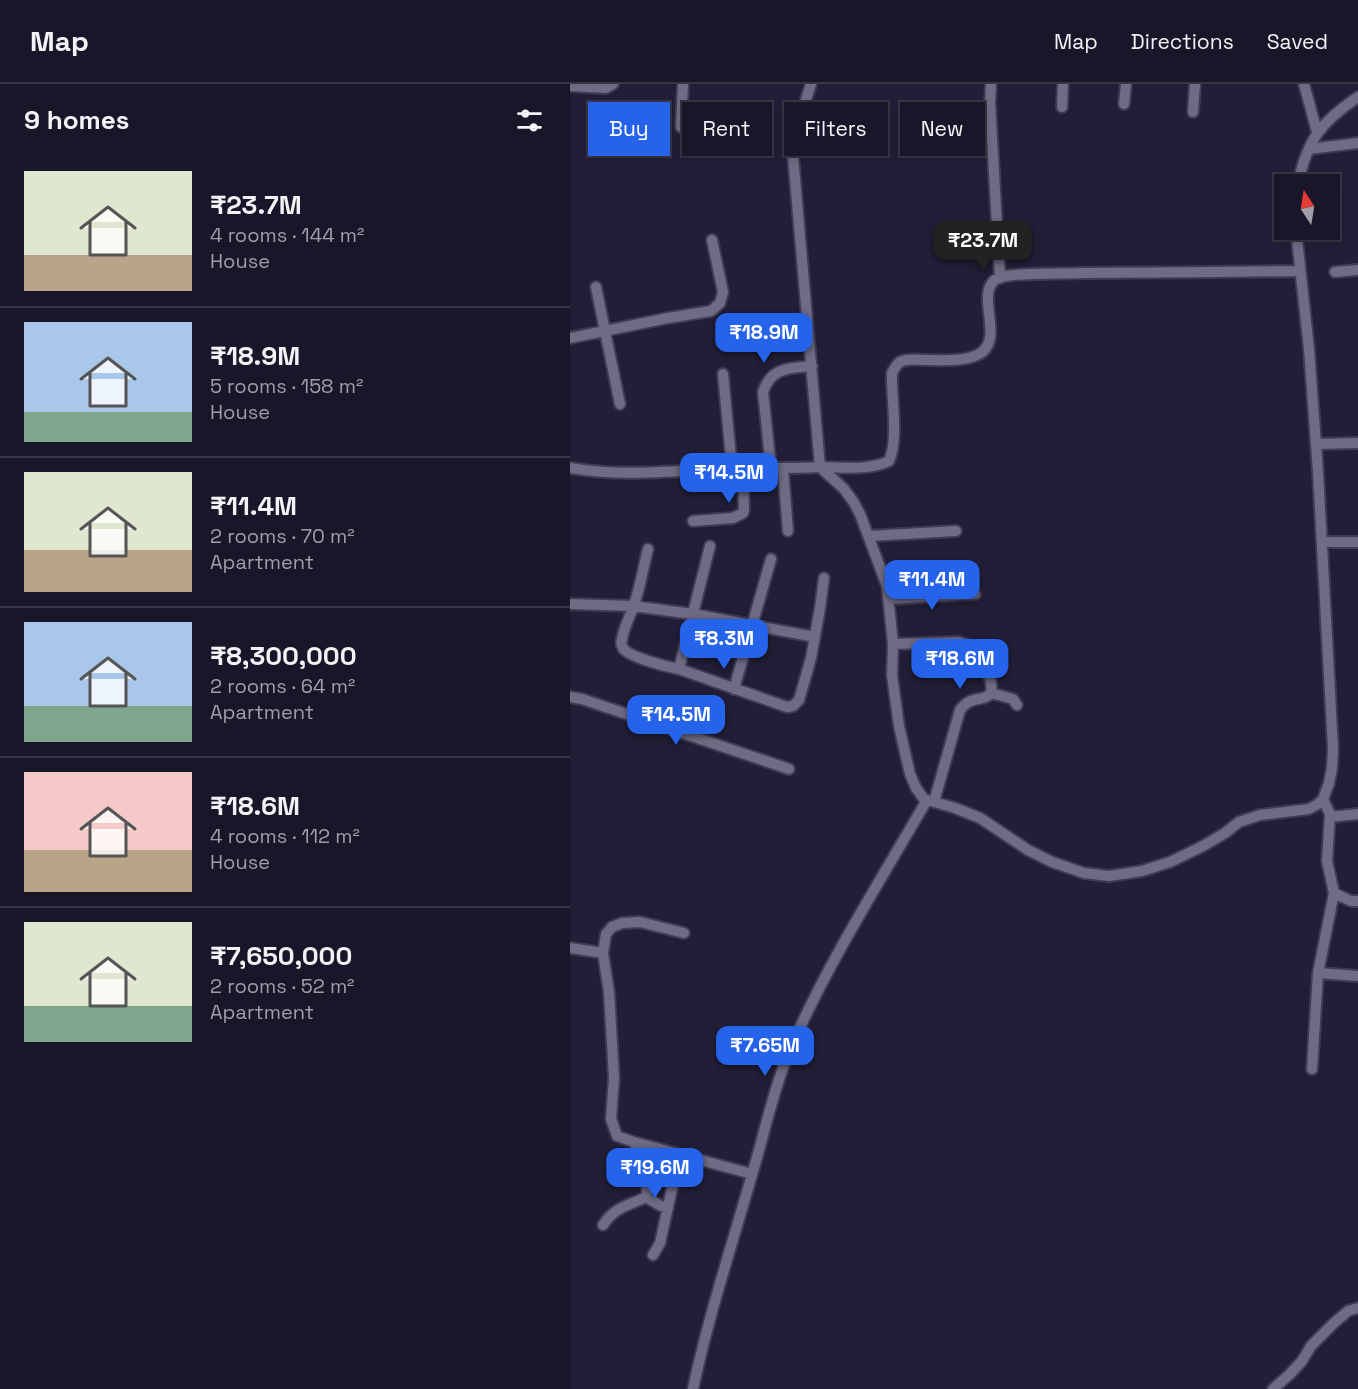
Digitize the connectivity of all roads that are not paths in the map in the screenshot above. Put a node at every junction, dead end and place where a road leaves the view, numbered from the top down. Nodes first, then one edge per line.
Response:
1 (613, 84) edge
2 (683, 84) edge
3 (811, 84) edge
4 (991, 84) edge
5 (1064, 84) edge
6 (1126, 84) edge
7 (1195, 84) edge
8 (1304, 84) edge
9 (570, 86) edge
10 (1358, 97) edge
11 (1124, 104) dead end
12 (1062, 107) dead end
13 (1193, 112) dead end
14 (681, 127) dead end
15 (1317, 132) junction
16 (1358, 143) edge
17 (1309, 148) junction
18 (1301, 174) edge
19 (712, 240) dead end
20 (1297, 240) edge
21 (1358, 270) edge
22 (1300, 272) junction
23 (1335, 272) dead end
24 (1000, 278) junction
25 (596, 287) dead end
26 (604, 331) junction
27 (570, 338) edge
28 (812, 366) junction
29 (723, 374) dead end
30 (620, 404) dead end
31 (1358, 443) edge
32 (1316, 444) junction
33 (820, 467) junction
34 (570, 468) edge
35 (738, 468) junction
36 (771, 468) junction
37 (783, 469) junction
38 (693, 521) dead end
39 (788, 531) dead end
40 (956, 531) dead end
41 (869, 536) junction
42 (1322, 542) junction
43 (1358, 542) edge
44 (710, 546) dead end
45 (648, 549) dead end
46 (771, 559) dead end
47 (824, 578) dead end
48 (975, 594) dead end
49 (888, 599) junction
50 (570, 604) edge
51 (633, 606) junction
52 (693, 614) junction
53 (753, 625) junction
54 (815, 637) junction
55 (893, 644) junction
56 (679, 669) junction
57 (734, 689) junction
58 (991, 693) junction
59 (570, 697) edge
60 (1017, 705) dead end
61 (789, 769) dead end
62 (1323, 799) junction
63 (930, 801) junction
64 (1358, 814) edge
65 (1330, 817) junction
66 (1334, 892) junction
67 (1358, 901) edge
68 (684, 933) dead end
69 (570, 948) edge
70 (603, 953) junction
71 (1318, 973) junction
72 (1358, 976) edge
73 (1312, 1069) dead end
74 (634, 1142) junction
75 (683, 1155) junction
76 (752, 1174) junction
77 (645, 1197) junction
78 (668, 1208) junction
79 (603, 1225) dead end
80 (653, 1255) dead end
81 (1358, 1308) edge
82 (693, 1389) edge
83 (1273, 1389) edge

1 - 9 street
2 - 14 street
3 - 28 street
4 - 24 street
5 - 12 street
6 - 11 street
7 - 13 street
8 - 15 street
10 - 15 street
15 - 17 street
16 - 17 street
17 - 18 street
19 - 26 street
20 - 22 street
21 - 23 street
22 - 24 street
22 - 32 street
24 - 33 street
25 - 26 street
26 - 27 street
26 - 30 street
28 - 33 street
28 - 36 street
29 - 35 street
31 - 32 street
32 - 42 street
33 - 37 street
33 - 41 street
34 - 35 street
35 - 36 street
35 - 38 street
36 - 37 street
37 - 39 street
40 - 41 street
41 - 49 street
42 - 43 street
42 - 62 street
44 - 52 street
45 - 51 street
46 - 53 street
47 - 54 street
48 - 49 street
49 - 55 street
50 - 51 street
51 - 52 street
51 - 56 street
52 - 53 street
52 - 56 street
53 - 54 street
53 - 57 street
54 - 57 street
55 - 58 street
55 - 63 street
56 - 57 street
58 - 60 street
58 - 63 street
59 - 61 street
62 - 63 street
62 - 65 street
63 - 76 street
64 - 65 street
65 - 66 street
66 - 67 street
66 - 71 street
68 - 70 street
69 - 70 street
70 - 74 street
71 - 72 street
71 - 73 street
74 - 75 street
74 - 77 street
75 - 76 street
75 - 78 street
76 - 82 street
77 - 78 street
77 - 79 street
78 - 80 street
81 - 83 street

